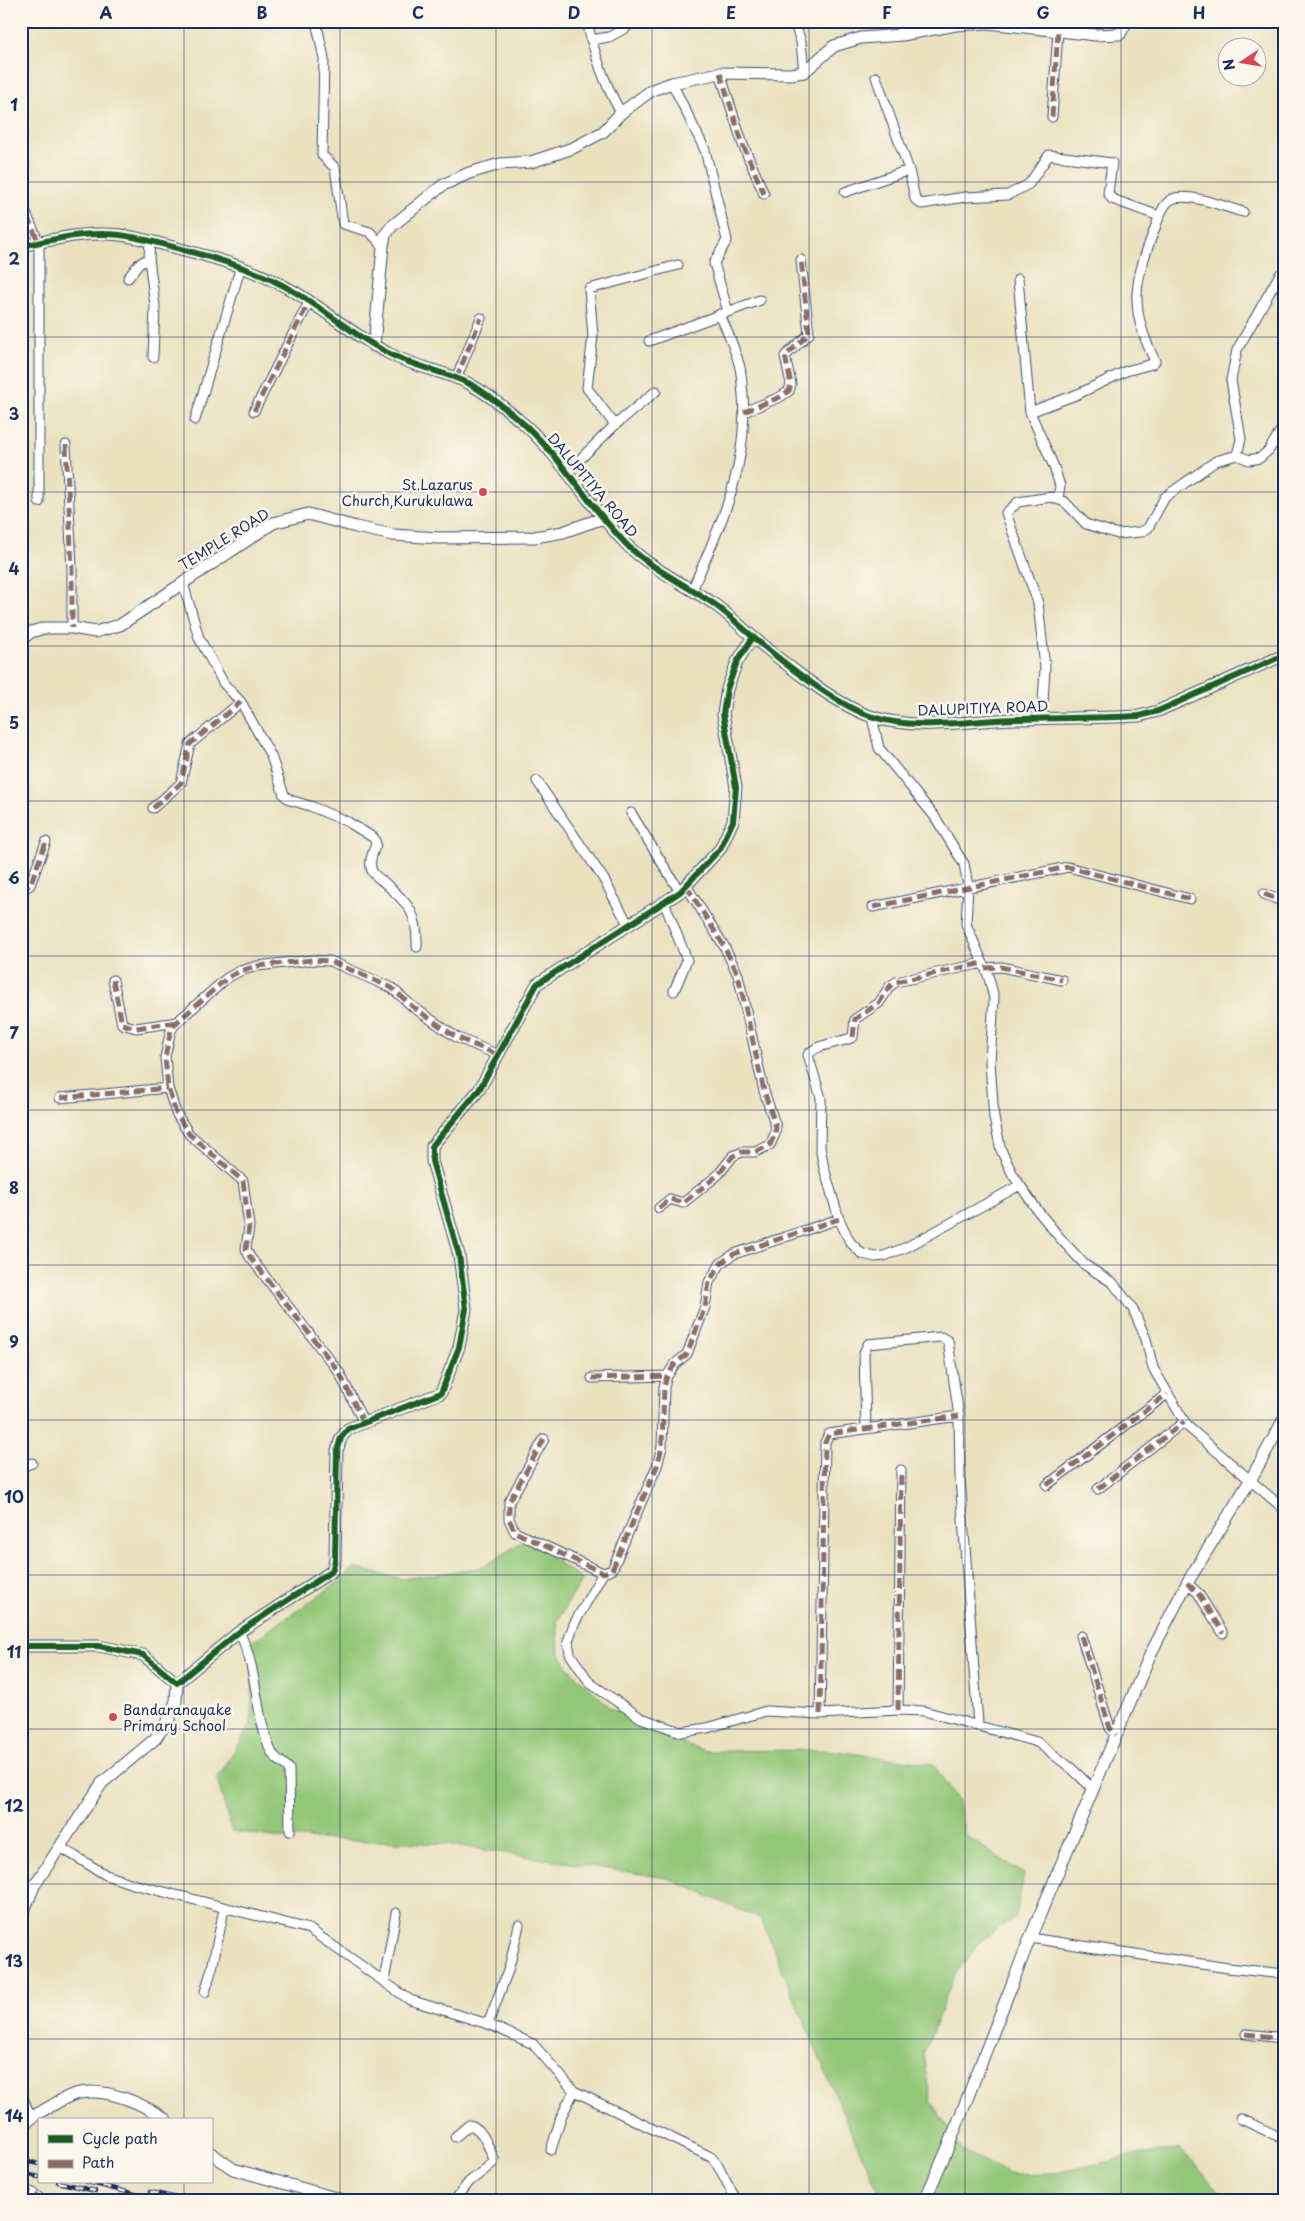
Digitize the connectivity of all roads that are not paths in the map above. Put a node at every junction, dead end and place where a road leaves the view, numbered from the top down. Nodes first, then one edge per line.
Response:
1 (316, 21) edge
2 (587, 21) edge
3 (794, 21) edge
4 (898, 21) edge
5 (1127, 21) edge
6 (626, 28) dead end
7 (1058, 31) junction
8 (902, 35) junction
9 (591, 40) junction
10 (804, 72) junction
11 (720, 73) junction
12 (876, 78) dead end
13 (672, 83) junction
14 (621, 113) junction
15 (1052, 117) dead end
16 (909, 170) junction
17 (845, 192) dead end
18 (764, 194) dead end
19 (21, 202) edge
20 (1243, 212) dead end
21 (1159, 216) junction
22 (150, 241) junction
23 (39, 243) junction
24 (21, 246) edge
25 (383, 246) junction
26 (149, 258) junction
27 (801, 260) dead end
28 (678, 265) dead end
29 (241, 266) junction
30 (1284, 274) edge
31 (128, 278) dead end
32 (1018, 279) dead end
33 (760, 300) dead end
34 (309, 302) junction
35 (724, 313) junction
36 (481, 318) dead end
37 (649, 341) dead end
38 (374, 346) junction
39 (153, 357) dead end
40 (456, 379) junction
41 (656, 391) dead end
42 (254, 411) dead end
43 (744, 412) junction
44 (1030, 412) junction
45 (195, 420) dead end
46 (615, 425) junction
47 (1284, 425) edge
48 (66, 445) dead end
49 (1237, 455) junction
50 (567, 472) junction
51 (1058, 500) junction
52 (39, 502) dead end
53 (603, 518) junction
54 (183, 583) junction
55 (692, 590) junction
56 (72, 628) junction
57 (753, 637) junction
58 (21, 640) edge
59 (1284, 655) edge
60 (241, 702) junction
61 (872, 716) junction
62 (1042, 718) junction
63 (537, 780) dead end
64 (153, 808) dead end
65 (631, 813) dead end
66 (46, 842) dead end
67 (968, 886) junction
68 (684, 889) junction
69 (21, 891) edge
70 (1264, 894) dead end
71 (1190, 899) dead end
72 (664, 902) junction
73 (1284, 902) edge
74 (872, 906) dead end
75 (628, 924) junction
76 (417, 947) dead end
77 (984, 966) junction
78 (113, 980) dead end
79 (1062, 980) dead end
80 (674, 991) dead end
81 (177, 1022) junction
82 (498, 1055) junction
83 (168, 1088) junction
84 (60, 1098) dead end
85 (1020, 1185) junction
86 (659, 1208) dead end
87 (839, 1220) junction
88 (667, 1376) junction
89 (592, 1378) dead end
90 (1167, 1394) junction
91 (959, 1416) junction
92 (1284, 1419) edge
93 (1184, 1422) junction
94 (364, 1423) junction
95 (866, 1429) junction
96 (544, 1439) dead end
97 (32, 1463) dead end
98 (21, 1467) edge
99 (901, 1470) dead end
100 (1251, 1480) junction
101 (1048, 1485) dead end
102 (1098, 1489) dead end
103 (1284, 1509) edge
104 (603, 1573) junction
105 (1187, 1583) junction
106 (239, 1632) junction
107 (1222, 1633) dead end
108 (1081, 1636) dead end
109 (21, 1646) edge
110 (177, 1683) junction
111 (898, 1710) junction
112 (820, 1714) junction
113 (978, 1724) junction
114 (1116, 1735) junction
115 (1093, 1789) junction
116 (290, 1831) dead end
117 (60, 1847) junction
118 (224, 1909) junction
119 (396, 1913) dead end
120 (21, 1918) edge
121 (519, 1925) dead end
122 (1030, 1938) junction
123 (1284, 1974) edge
124 (384, 1981) junction
125 (205, 1992) dead end
126 (488, 2024) junction
127 (1246, 2034) dead end
128 (1284, 2038) edge
129 (574, 2091) junction
130 (21, 2096) edge
131 (30, 2118) junction
132 (163, 2118) edge
133 (1241, 2119) dead end
134 (21, 2130) edge
135 (455, 2137) dead end
136 (1284, 2139) edge
137 (551, 2150) dead end
138 (212, 2154) edge
139 (21, 2189) edge
140 (42, 2200) edge
141 (343, 2200) edge
142 (455, 2200) edge
143 (736, 2200) edge
144 (925, 2200) edge

1 - 25 street
2 - 9 street
3 - 10 street
4 - 8 street
5 - 7 street
6 - 9 street
7 - 8 street
7 - 15 street
8 - 10 street
9 - 14 street
10 - 11 street
11 - 13 street
11 - 18 street
12 - 16 street
13 - 14 street
13 - 35 street
14 - 25 street
16 - 17 street
16 - 21 street
19 - 23 street
20 - 21 street
21 - 44 street
22 - 23 street, DALUPITIYA ROAD
22 - 26 street
22 - 29 street, DALUPITIYA ROAD
23 - 24 street, DALUPITIYA ROAD
23 - 52 street
25 - 38 street
26 - 31 street
26 - 39 street
27 - 43 street
28 - 46 street
29 - 34 street, DALUPITIYA ROAD
29 - 45 street
30 - 49 street
32 - 44 street
33 - 35 street
34 - 38 street, DALUPITIYA ROAD
34 - 42 street
35 - 37 street
35 - 43 street
36 - 40 street
38 - 40 street, DALUPITIYA ROAD
40 - 50 street, DALUPITIYA ROAD
41 - 46 street
43 - 55 street
44 - 51 street
46 - 50 street
47 - 49 street
48 - 56 street
49 - 51 street
50 - 53 street, DALUPITIYA ROAD
51 - 62 street
53 - 54 street, TEMPLE ROAD
53 - 55 street, DALUPITIYA ROAD
54 - 56 street, TEMPLE ROAD
54 - 60 street
55 - 57 street, DALUPITIYA ROAD
56 - 58 street, TEMPLE ROAD
57 - 61 street, DALUPITIYA ROAD
57 - 68 street
59 - 62 street, DALUPITIYA ROAD
60 - 64 street
60 - 76 street
61 - 62 street, DALUPITIYA ROAD
61 - 67 street
63 - 75 street
65 - 68 street
66 - 69 street
67 - 71 street
67 - 74 street
67 - 77 street
68 - 72 street
68 - 86 street
70 - 73 street
72 - 75 street
72 - 80 street
75 - 82 street
77 - 79 street
77 - 85 street
77 - 87 street
78 - 81 street
81 - 82 street
81 - 83 street
82 - 94 street
83 - 84 street
83 - 94 street
85 - 87 street
85 - 90 street
87 - 88 street
88 - 89 street
88 - 104 street
90 - 93 street
90 - 101 street
91 - 95 street
91 - 95 street
91 - 113 street
92 - 100 street
93 - 100 street
93 - 102 street
94 - 106 street
95 - 112 street
96 - 104 street
97 - 98 street
99 - 111 street
100 - 103 street
100 - 105 street
104 - 112 street
105 - 107 street
105 - 114 street
106 - 110 street
106 - 116 street
108 - 114 street
109 - 110 street
110 - 117 street
111 - 112 street
111 - 113 street
113 - 115 street
114 - 115 street
115 - 122 street
117 - 118 street
117 - 120 street
118 - 124 street
118 - 125 street
119 - 124 street
121 - 126 street
122 - 123 street
122 - 144 street
124 - 126 street
126 - 129 street
127 - 128 street
129 - 137 street
129 - 143 street
130 - 131 street
131 - 132 street
131 - 134 street
133 - 136 street
135 - 142 street
138 - 141 street
139 - 140 street

